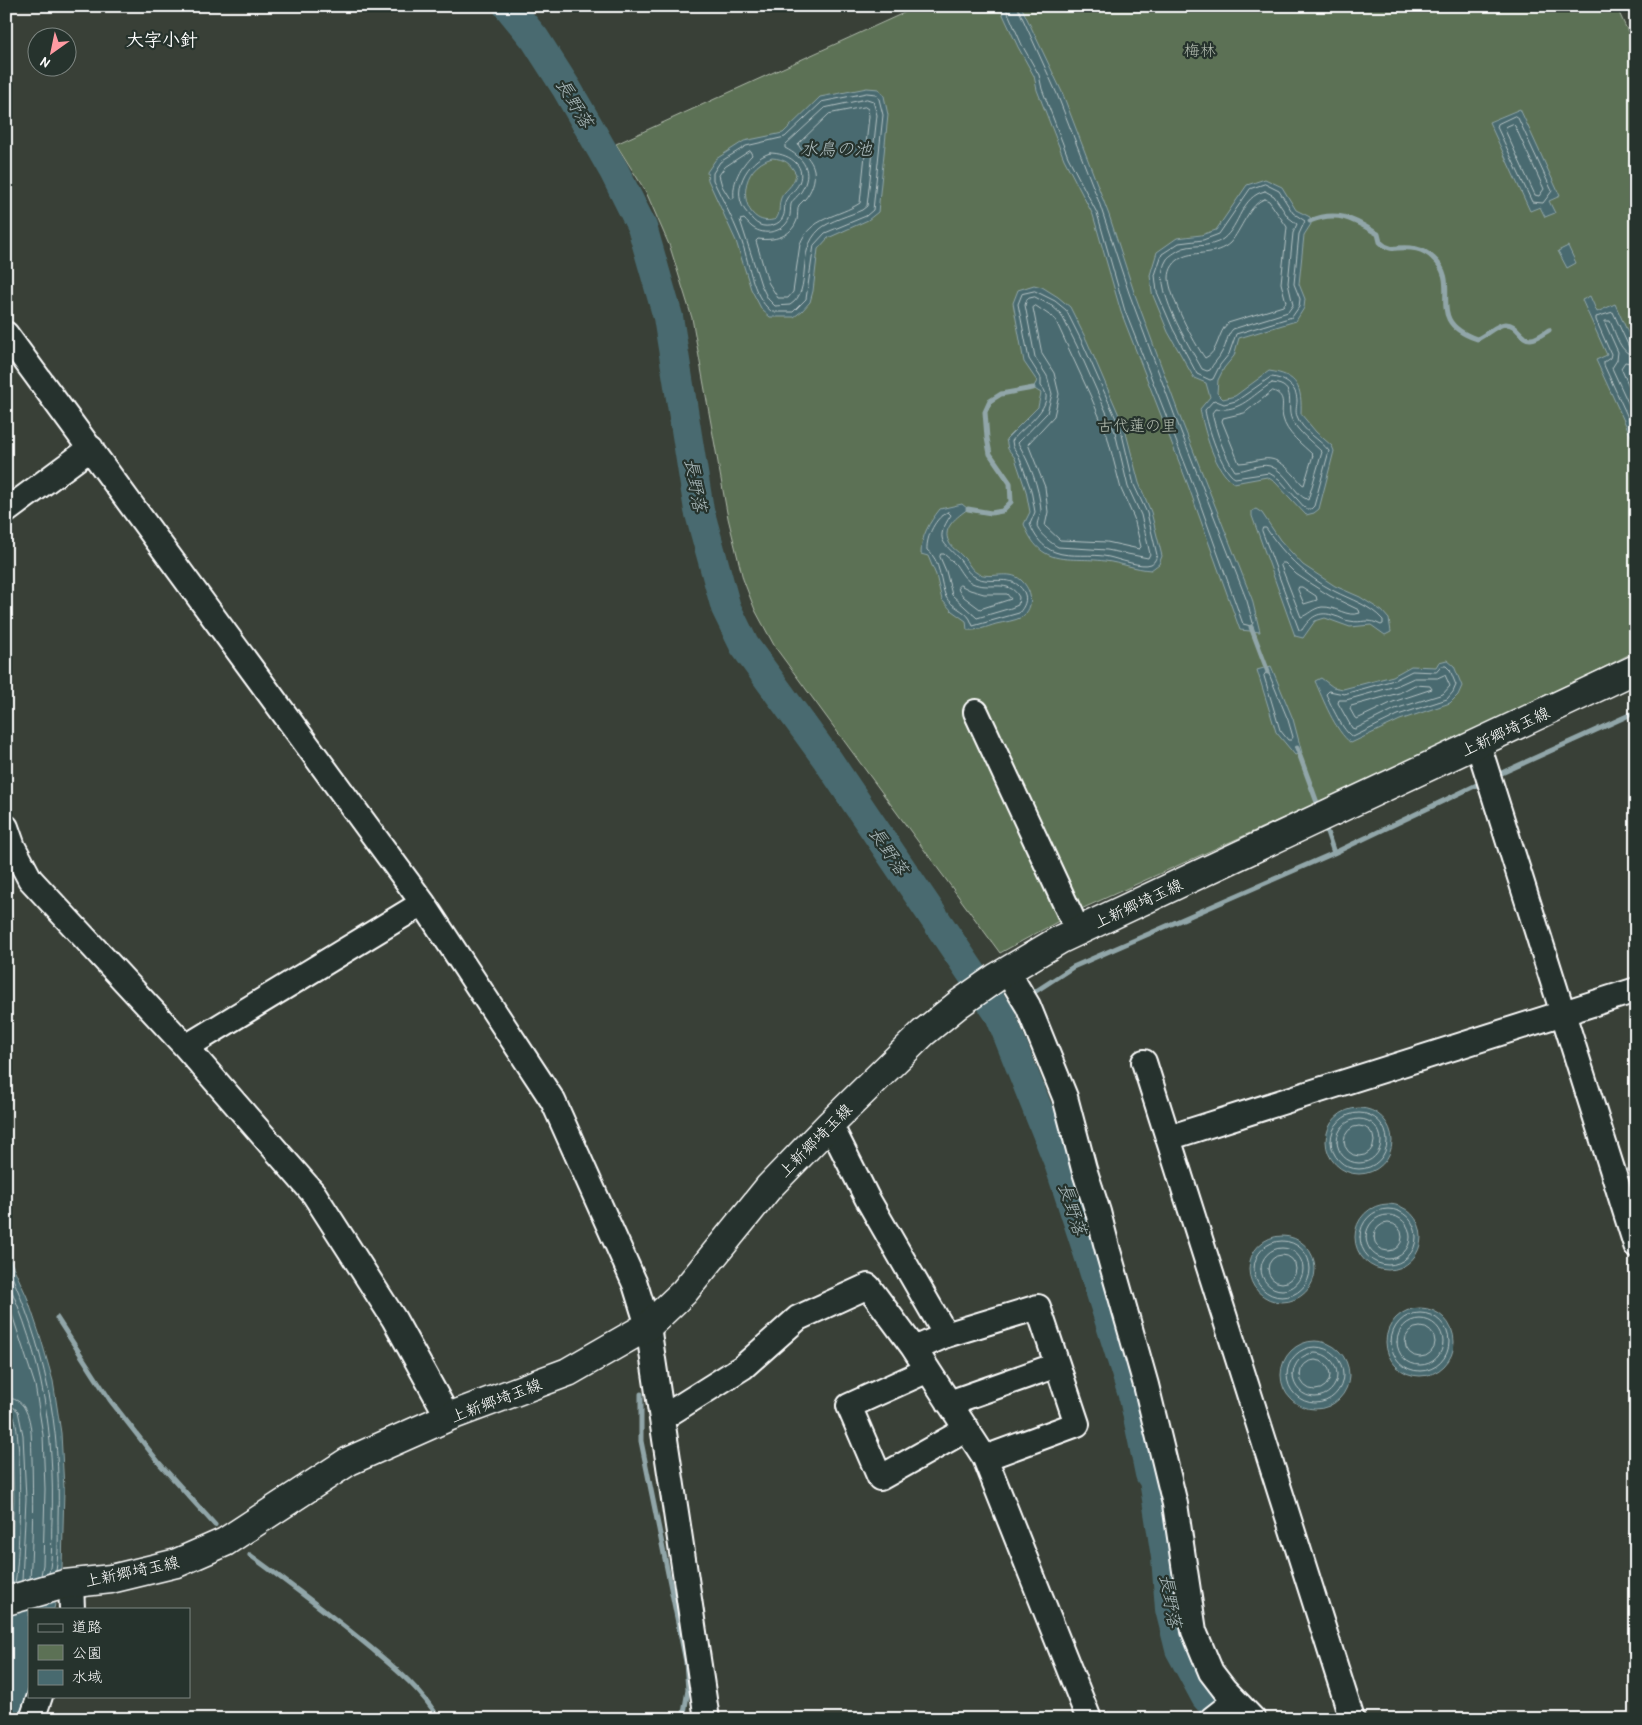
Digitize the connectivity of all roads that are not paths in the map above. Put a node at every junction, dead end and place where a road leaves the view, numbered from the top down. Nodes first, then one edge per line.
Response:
1 (6, 334) edge
2 (91, 448) junction
3 (6, 511) edge
4 (1636, 670) edge
5 (976, 712) dead end
6 (1478, 744) junction
7 (6, 827) edge
8 (423, 903) junction
9 (1078, 931) junction
10 (1013, 986) junction
11 (1636, 990) edge
12 (1563, 1012) junction
13 (186, 1047) junction
14 (1144, 1062) dead end
15 (830, 1124) junction
16 (1168, 1138) junction
17 (1636, 1244) edge
18 (648, 1326) junction
19 (946, 1336) junction
20 (913, 1347) junction
21 (1057, 1365) junction
22 (928, 1370) junction
23 (949, 1403) junction
24 (448, 1417) junction
25 (662, 1418) junction
26 (966, 1429) junction
27 (985, 1458) junction
28 (69, 1592) edge
29 (6, 1601) edge
30 (39, 1698) edge
31 (1226, 1709) edge
32 (32, 1719) edge
33 (707, 1719) edge
34 (1089, 1719) edge
35 (1253, 1719) edge
36 (1352, 1719) edge

1 - 2 street
2 - 3 street
2 - 8 street
4 - 6 main road, 上新郷埼玉線
5 - 9 street
6 - 9 main road, 上新郷埼玉線
6 - 12 street
7 - 13 street
8 - 13 street
8 - 18 street
9 - 10 main road, 上新郷埼玉線
10 - 15 main road, 上新郷埼玉線
10 - 31 street
11 - 12 street
12 - 16 street
12 - 17 street
13 - 24 street
14 - 16 street
15 - 18 main road, 上新郷埼玉線
15 - 19 street
16 - 36 street
18 - 24 main road, 上新郷埼玉線
18 - 25 street
19 - 20 street
19 - 21 street
20 - 22 street
20 - 25 street
21 - 23 street
21 - 27 street
22 - 23 street
22 - 26 street
23 - 26 street
24 - 28 main road, 上新郷埼玉線
25 - 33 street
26 - 27 street
27 - 34 street
28 - 29 main road, 上新郷埼玉線
30 - 32 street
31 - 35 street

